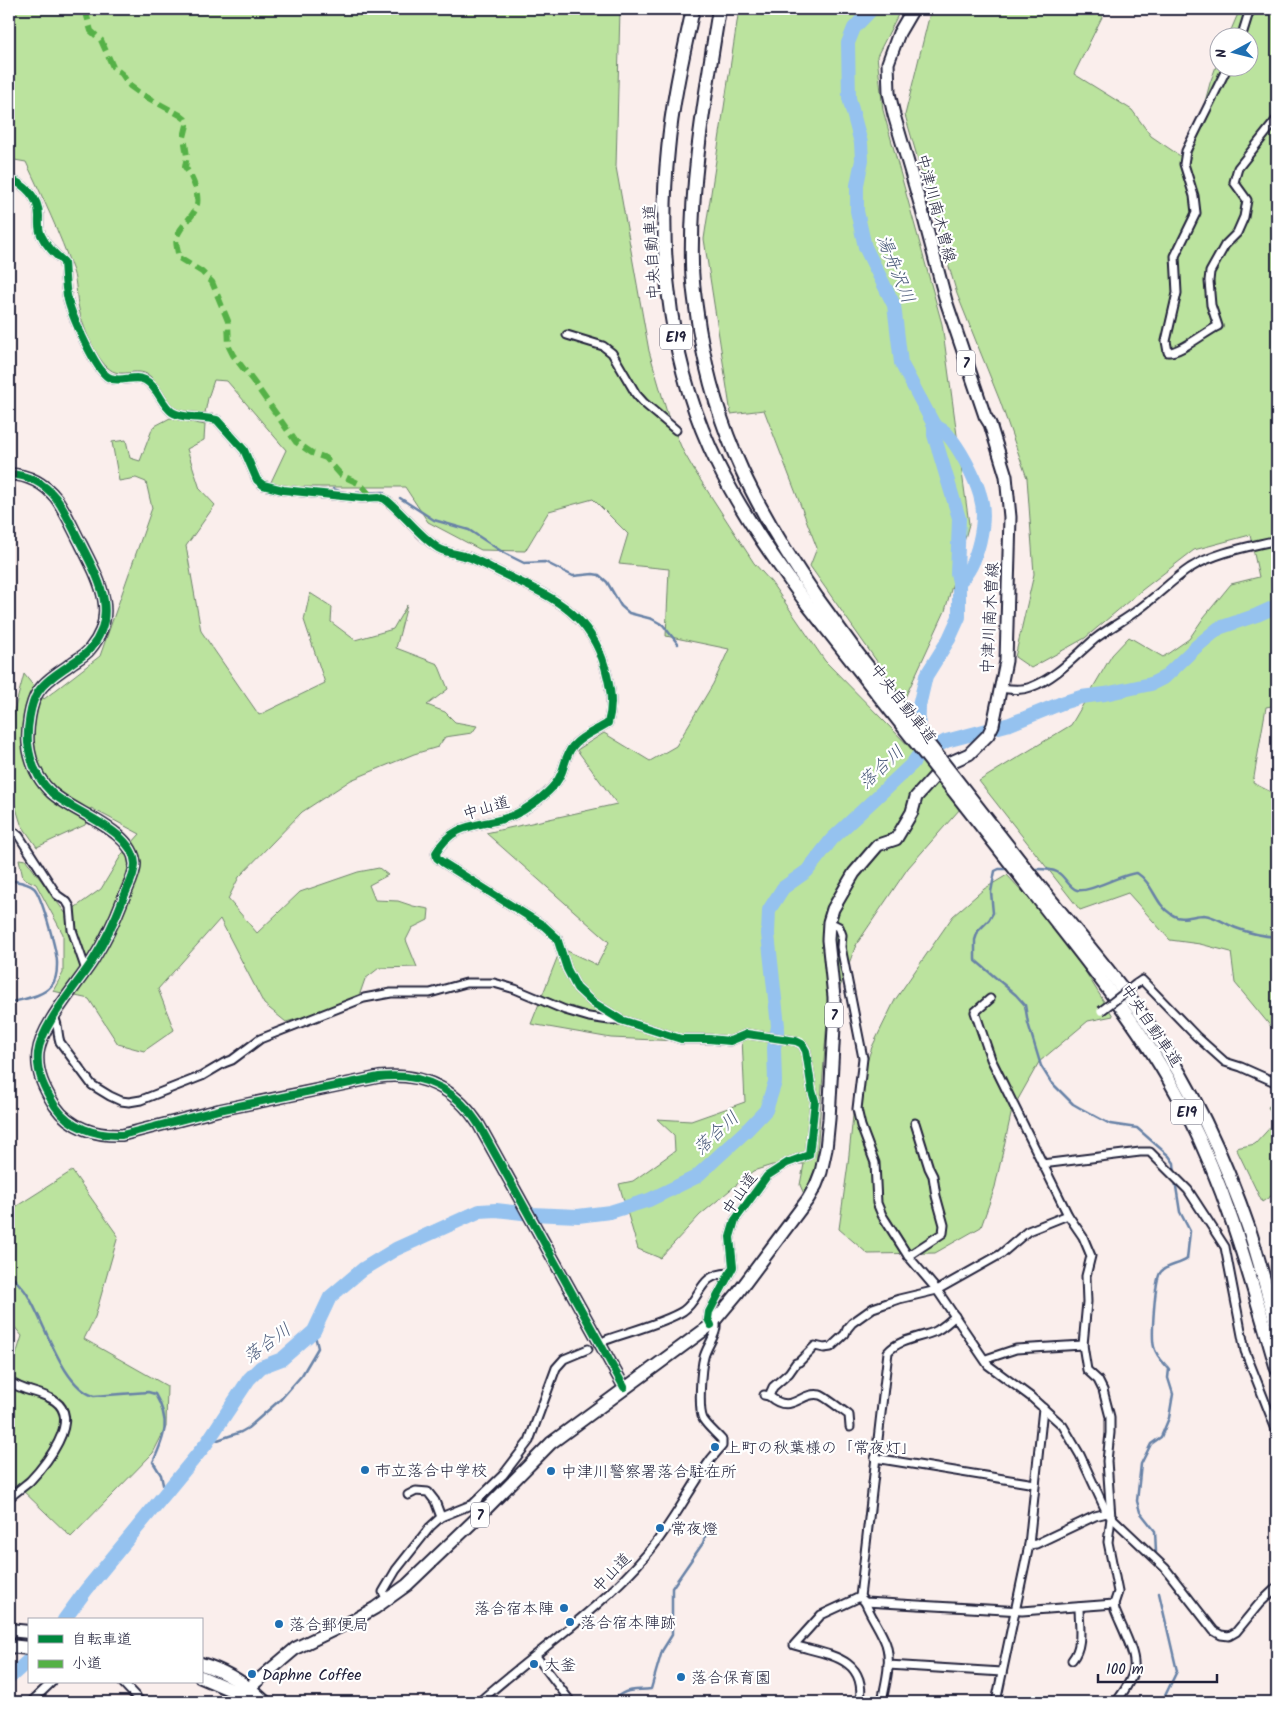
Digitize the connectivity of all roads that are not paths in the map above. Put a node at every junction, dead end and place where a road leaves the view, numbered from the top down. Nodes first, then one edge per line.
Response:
1 (693, 9) edge
2 (719, 9) edge
3 (913, 9) edge
4 (1250, 9) edge
5 (1244, 28) edge
6 (1222, 78) edge
7 (1277, 119) edge
8 (9, 179) edge
9 (567, 334) dead end
10 (676, 430) dead end
11 (9, 474) edge
12 (1277, 540) edge
13 (812, 602) junction
14 (1000, 688) junction
15 (9, 828) edge
16 (1033, 885) junction
17 (829, 922) junction
18 (86, 970) junction
19 (990, 999) dead end
20 (1101, 1011) dead end
21 (54, 1017) junction
22 (621, 1020) junction
23 (1277, 1083) edge
24 (915, 1123) dead end
25 (1042, 1164) junction
26 (1068, 1215) junction
27 (908, 1256) junction
28 (729, 1273) junction
29 (937, 1290) junction
30 (955, 1316) junction
31 (713, 1322) junction
32 (1277, 1326) edge
33 (606, 1340) dead end
34 (1083, 1345) junction
35 (588, 1349) dead end
36 (986, 1359) junction
37 (1277, 1370) edge
38 (9, 1381) edge
39 (624, 1387) junction
40 (1043, 1408) junction
41 (850, 1427) dead end
42 (1277, 1432) edge
43 (875, 1458) junction
44 (1035, 1484) junction
45 (408, 1495) dead end
46 (9, 1498) edge
47 (1108, 1515) junction
48 (441, 1517) junction
49 (1029, 1545) junction
50 (1277, 1587) edge
51 (387, 1600) junction
52 (863, 1600) junction
53 (1114, 1604) junction
54 (1079, 1607) junction
55 (1014, 1610) junction
56 (12, 1630) edge
57 (28, 1632) edge
58 (11, 1646) edge
59 (28, 1648) edge
60 (536, 1656) junction
61 (1072, 1660) dead end
62 (202, 1664) edge
63 (888, 1665) junction
64 (1002, 1672) junction
65 (202, 1677) edge
66 (50, 1684) edge
67 (124, 1684) edge
68 (247, 1695) edge
69 (31, 1702) edge
70 (141, 1702) edge
71 (229, 1702) edge
72 (265, 1702) edge
73 (479, 1702) edge
74 (572, 1702) edge
75 (860, 1702) edge
76 (882, 1702) edge
77 (996, 1702) edge
78 (1116, 1702) edge

1 - 13 highway, 中央自動車道 / E19
2 - 13 highway, 中央自動車道 / E19
3 - 14 main road, 中津川南木曽線 / 7
4 - 5 street
6 - 7 street
8 - 22 street, 中山道
9 - 10 street
11 - 18 street
12 - 14 street
13 - 16 highway, 中央自動車道 / E19, bridge
14 - 17 main road, 中津川南木曽線 / 7
15 - 18 street
16 - 32 highway, 中央自動車道 / E19
16 - 37 highway, 中央自動車道 / E19
17 - 27 street
17 - 31 main road, 中津川南木曽線 / 7
18 - 21 street
19 - 25 street
20 - 23 street, bridge
21 - 22 street
21 - 39 street
22 - 28 street, 中山道
24 - 27 street
25 - 26 street
25 - 42 street
26 - 29 street
26 - 34 street
27 - 29 street
28 - 31 street, 中山道
28 - 33 street
29 - 30 street
29 - 41 street
30 - 36 street
30 - 43 street
31 - 39 main road, 中津川南木曽線 / 7
31 - 60 street, 中山道
34 - 36 street
34 - 47 street
35 - 48 street
36 - 40 street
38 - 46 street
39 - 51 main road, 中津川南木曽線 / 7
40 - 44 street
40 - 47 street
43 - 44 street
43 - 52 street
44 - 49 street
45 - 48 street
47 - 49 street
47 - 50 street
47 - 53 street
48 - 51 street
49 - 55 street
51 - 68 main road, 中津川南木曽線 / 7
52 - 55 street
52 - 63 street
52 - 75 street
53 - 54 street
53 - 78 street
54 - 55 street
54 - 61 street
55 - 64 street
56 - 57 highway
58 - 59 highway
60 - 73 street, 中山道
60 - 74 street
62 - 68 highway
63 - 64 street
63 - 76 street
64 - 77 street
65 - 68 highway
66 - 69 street
67 - 70 street
68 - 71 street
68 - 72 highway

